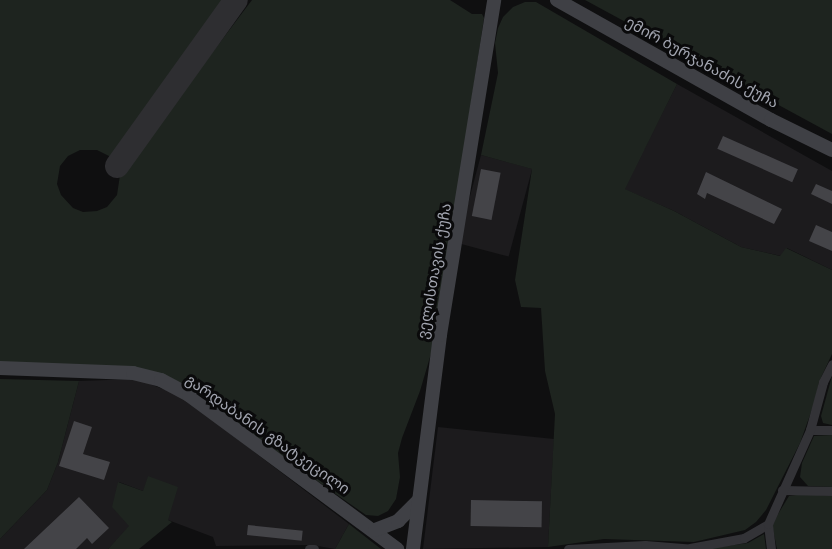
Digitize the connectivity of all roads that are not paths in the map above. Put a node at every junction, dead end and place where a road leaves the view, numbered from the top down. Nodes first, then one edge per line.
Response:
1 (494, 0) edge
2 (557, 0) edge
3 (832, 150) edge
4 (832, 364) edge
5 (0, 368) edge
6 (810, 430) junction
7 (832, 430) edge
8 (782, 490) junction
9 (832, 492) edge
10 (418, 501) junction
11 (768, 524) junction
12 (375, 530) junction
13 (693, 548) edge
14 (309, 549) edge
15 (314, 549) edge
16 (397, 549) edge
17 (413, 549) edge
18 (568, 549) edge
19 (771, 549) edge

1 - 10 street, ველისთავის ქუჩა
2 - 3 street, ემირ ბურჯანაძის ქუჩა
4 - 6 street
5 - 12 street, გარდაბანის გზატკეცილი
6 - 7 street
6 - 8 street
8 - 9 street
8 - 11 street
10 - 12 street
10 - 17 street, ველისთავის ქუჩა
11 - 13 street
11 - 19 street
12 - 16 street, გარდაბანის გზატკეცილი
13 - 18 street
14 - 15 street

